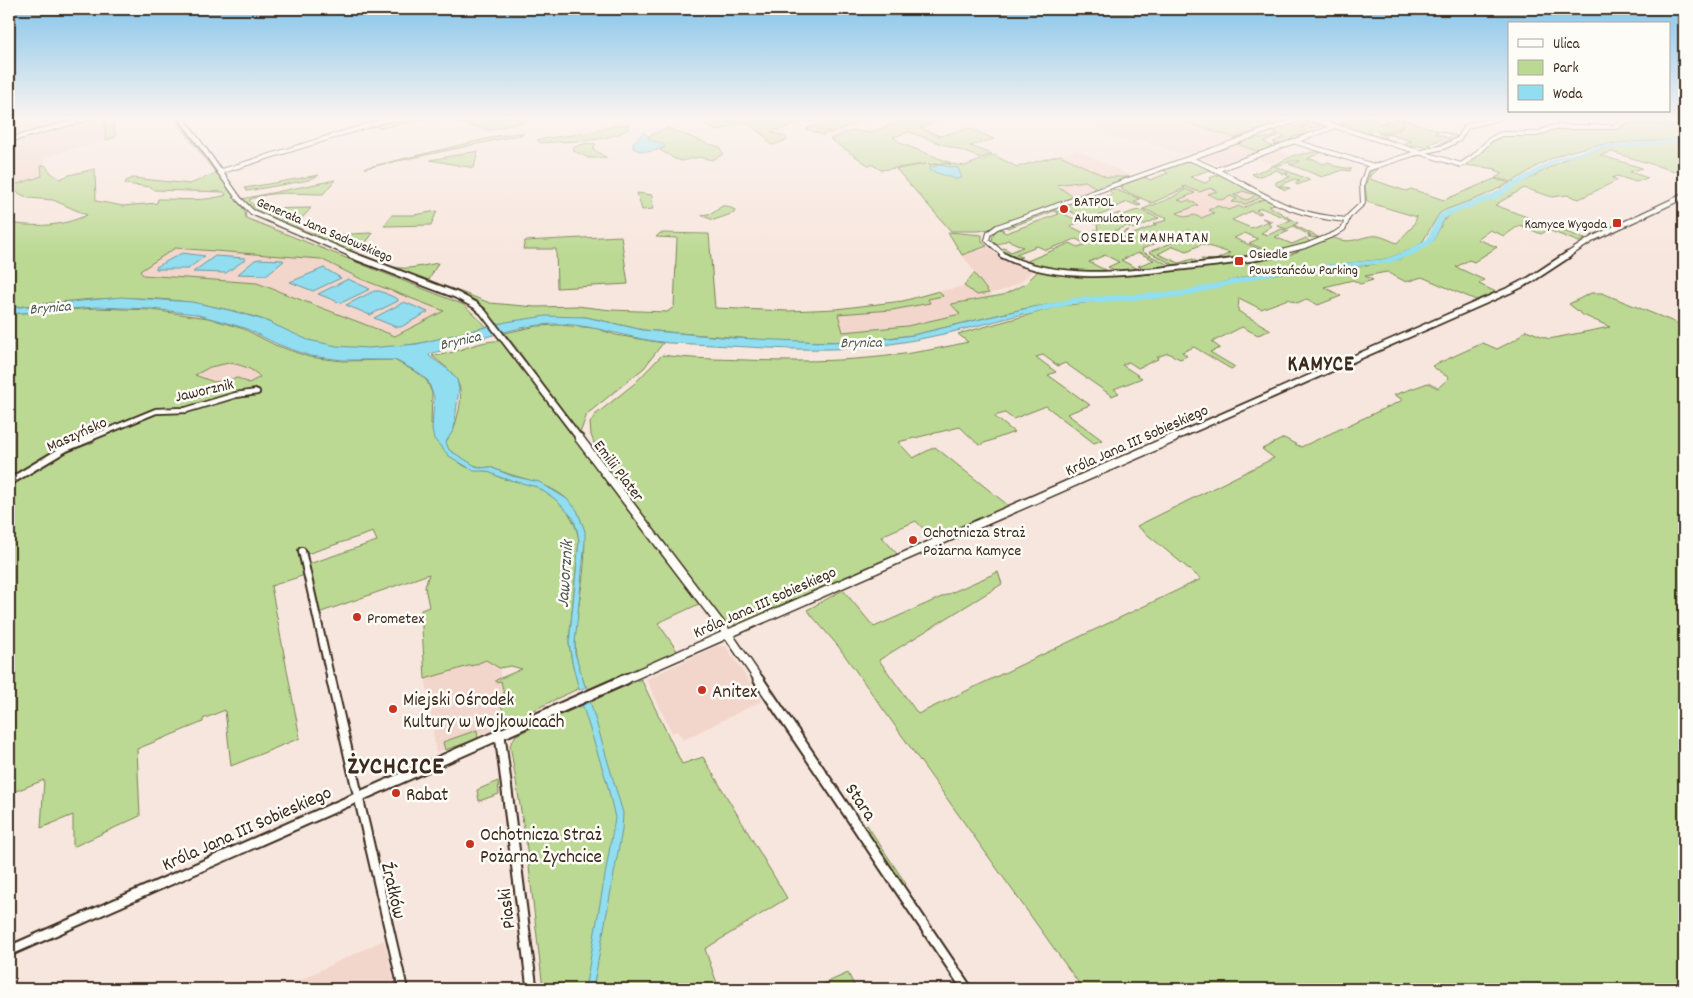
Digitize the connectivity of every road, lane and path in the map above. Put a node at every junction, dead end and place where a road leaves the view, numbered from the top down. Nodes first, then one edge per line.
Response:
1 (213, 164) edge
2 (246, 164) edge
3 (1176, 164) edge
4 (1203, 164) edge
5 (1233, 164) edge
6 (1366, 164) edge
7 (1383, 164) edge
8 (1374, 166) junction
9 (1219, 169) junction
10 (219, 172) junction
11 (1684, 196) edge
12 (1347, 220) junction
13 (491, 322) joint
14 (258, 392) dead end
15 (156, 411) joint
16 (9, 482) edge
17 (302, 552) dead end
18 (727, 633) junction
19 (500, 735) junction
20 (357, 797) junction
21 (9, 951) edge
22 (403, 989) edge
23 (532, 989) edge
24 (967, 989) edge

1 - 10 street, Generała Jana Sadowskiego
2 - 10 street
3 - 12 street
4 - 9 street
5 - 9 street
6 - 8 street
7 - 8 street
8 - 12 street
9 - 12 street
10 - 13 street, Generała Jana Sadowskiego
11 - 18 street, Króla Jana III Sobieskiego
13 - 18 street, Emilii Plater
14 - 15 street, Jaworznik
15 - 16 street, Maszyńsko
17 - 20 street
18 - 19 street, Króla Jana III Sobieskiego
18 - 24 street, Stara
19 - 20 street, Króla Jana III Sobieskiego
19 - 23 street, Piaski
20 - 21 street, Króla Jana III Sobieskiego
20 - 22 street, Źrałków

